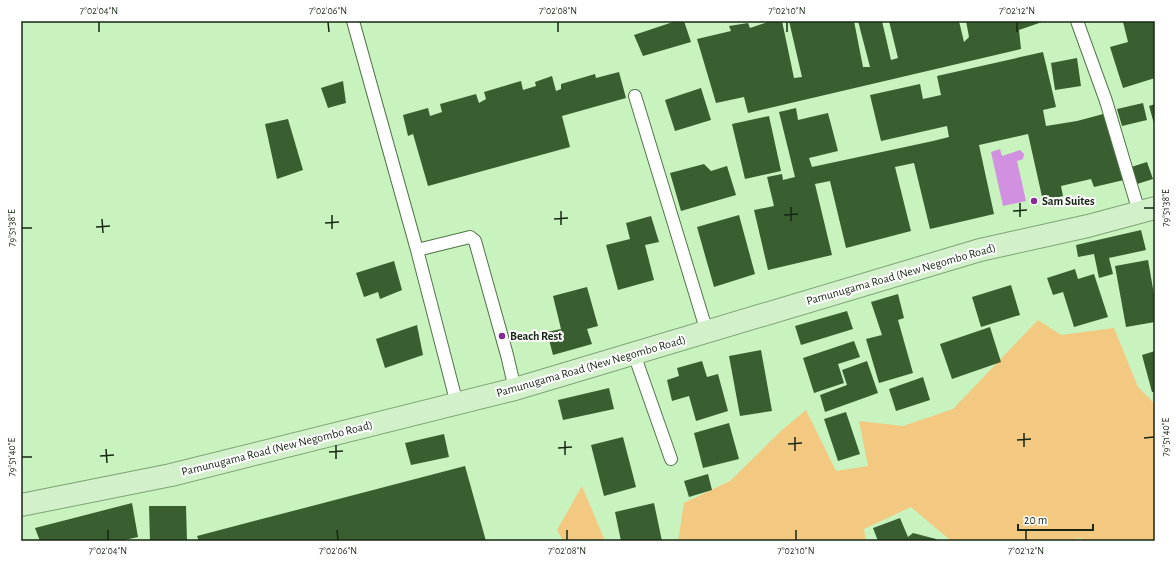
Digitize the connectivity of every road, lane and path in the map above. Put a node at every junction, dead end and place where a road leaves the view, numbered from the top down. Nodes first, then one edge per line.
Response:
1 (353, 21) edge
2 (1077, 21) edge
3 (635, 96) dead end
4 (1147, 210) edge
5 (417, 250) junction
6 (707, 332) junction
7 (634, 354) junction
8 (515, 389) junction
9 (456, 404) junction
10 (671, 459) dead end
11 (21, 505) edge

1 - 5 lane
2 - 4 lane
3 - 6 lane
4 - 6 main road, Pamunugama Road (New Negombo Road)
5 - 8 lane
5 - 9 lane
6 - 7 main road, Pamunugama Road (New Negombo Road)
7 - 8 main road, Pamunugama Road (New Negombo Road)
7 - 10 lane
8 - 9 main road, Pamunugama Road (New Negombo Road)
9 - 11 main road, Pamunugama Road (New Negombo Road)

